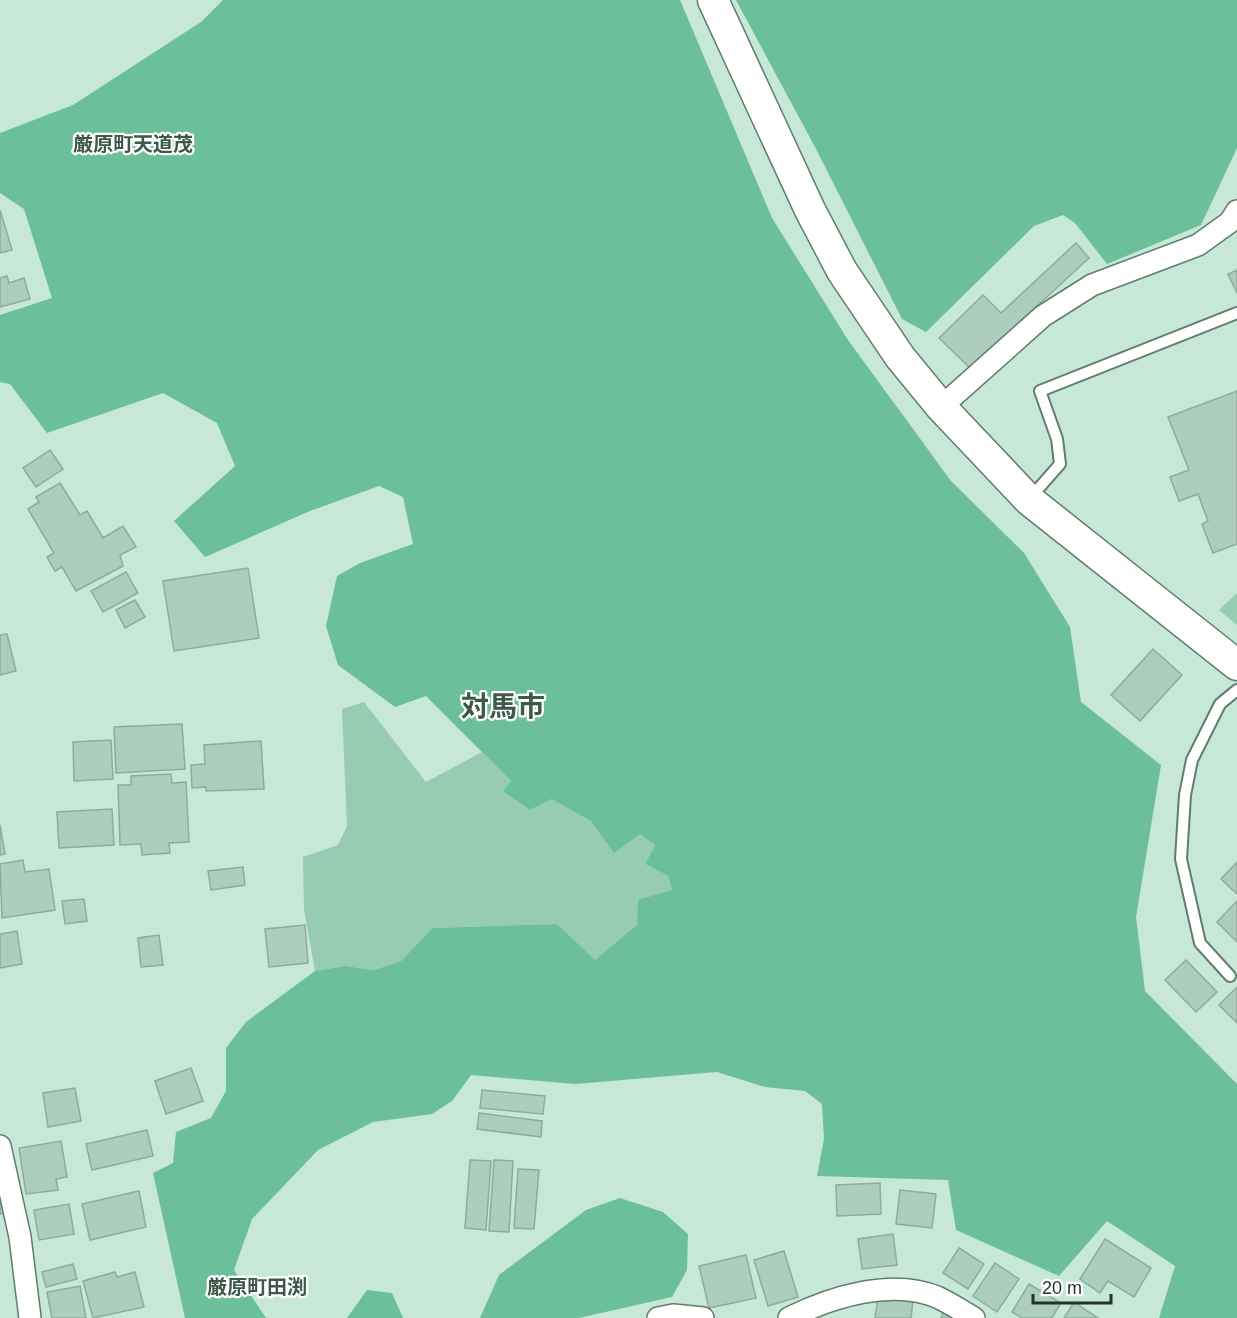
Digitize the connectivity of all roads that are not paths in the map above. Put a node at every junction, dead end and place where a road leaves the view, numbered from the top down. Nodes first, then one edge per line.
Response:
1 (713, 0) edge
2 (1237, 212) edge
3 (1237, 313) edge
4 (941, 407) junction
5 (1029, 500) junction
6 (1237, 665) edge
7 (1237, 690) edge
8 (1230, 976) dead end
9 (0, 1146) edge
10 (30, 1318) edge
11 (658, 1318) edge
12 (703, 1318) edge
13 (789, 1318) edge
14 (974, 1318) edge

1 - 4 street
2 - 4 street
3 - 5 lane
4 - 5 street
5 - 6 street
7 - 8 lane
9 - 10 street
11 - 12 street
13 - 14 street

